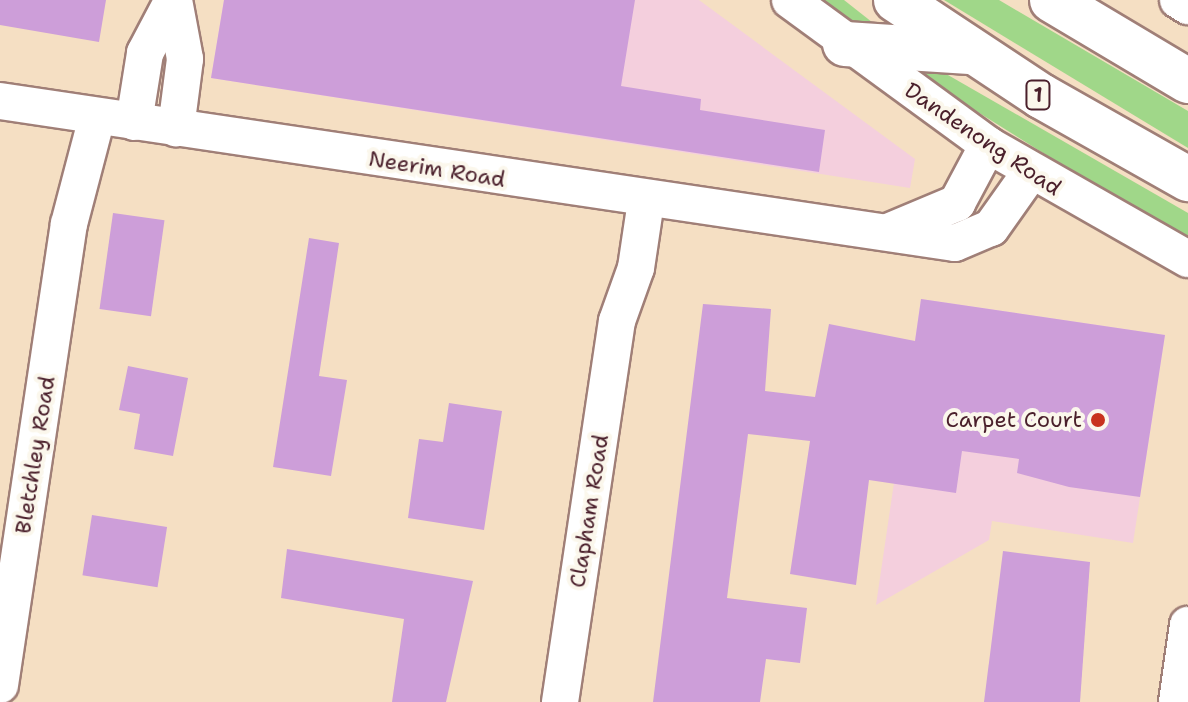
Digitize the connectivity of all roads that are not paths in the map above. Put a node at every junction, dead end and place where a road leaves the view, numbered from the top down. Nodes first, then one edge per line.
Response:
1 (174, 0) edge
2 (790, 0) edge
3 (896, 0) edge
4 (1052, 0) edge
5 (1178, 0) edge
6 (1188, 6) edge
7 (845, 44) junction
8 (970, 52) junction
9 (1188, 81) edge
10 (0, 101) edge
11 (85, 114) junction
12 (134, 122) junction
13 (176, 128) junction
14 (988, 145) junction
15 (1030, 173) junction
16 (1188, 179) edge
17 (634, 200) junction
18 (874, 237) junction
19 (1188, 259) edge
20 (1188, 625) edge
21 (0, 685) edge
22 (560, 702) edge
23 (1177, 702) edge

1 - 12 street
1 - 13 street
2 - 7 street, Dandenong Road
3 - 8 highway, 1
4 - 9 highway
5 - 6 street
7 - 8 highway
7 - 14 street, Dandenong Road
8 - 16 highway, 1
10 - 11 street, Neerim Road
11 - 12 street, Neerim Road
11 - 21 street, Bletchley Road
12 - 13 street, Neerim Road
13 - 17 street, Neerim Road
14 - 15 street, Dandenong Road
14 - 18 street
15 - 18 street, Neerim Road
15 - 19 street, Dandenong Road
17 - 18 street, Neerim Road
17 - 22 street, Clapham Road
20 - 23 street

